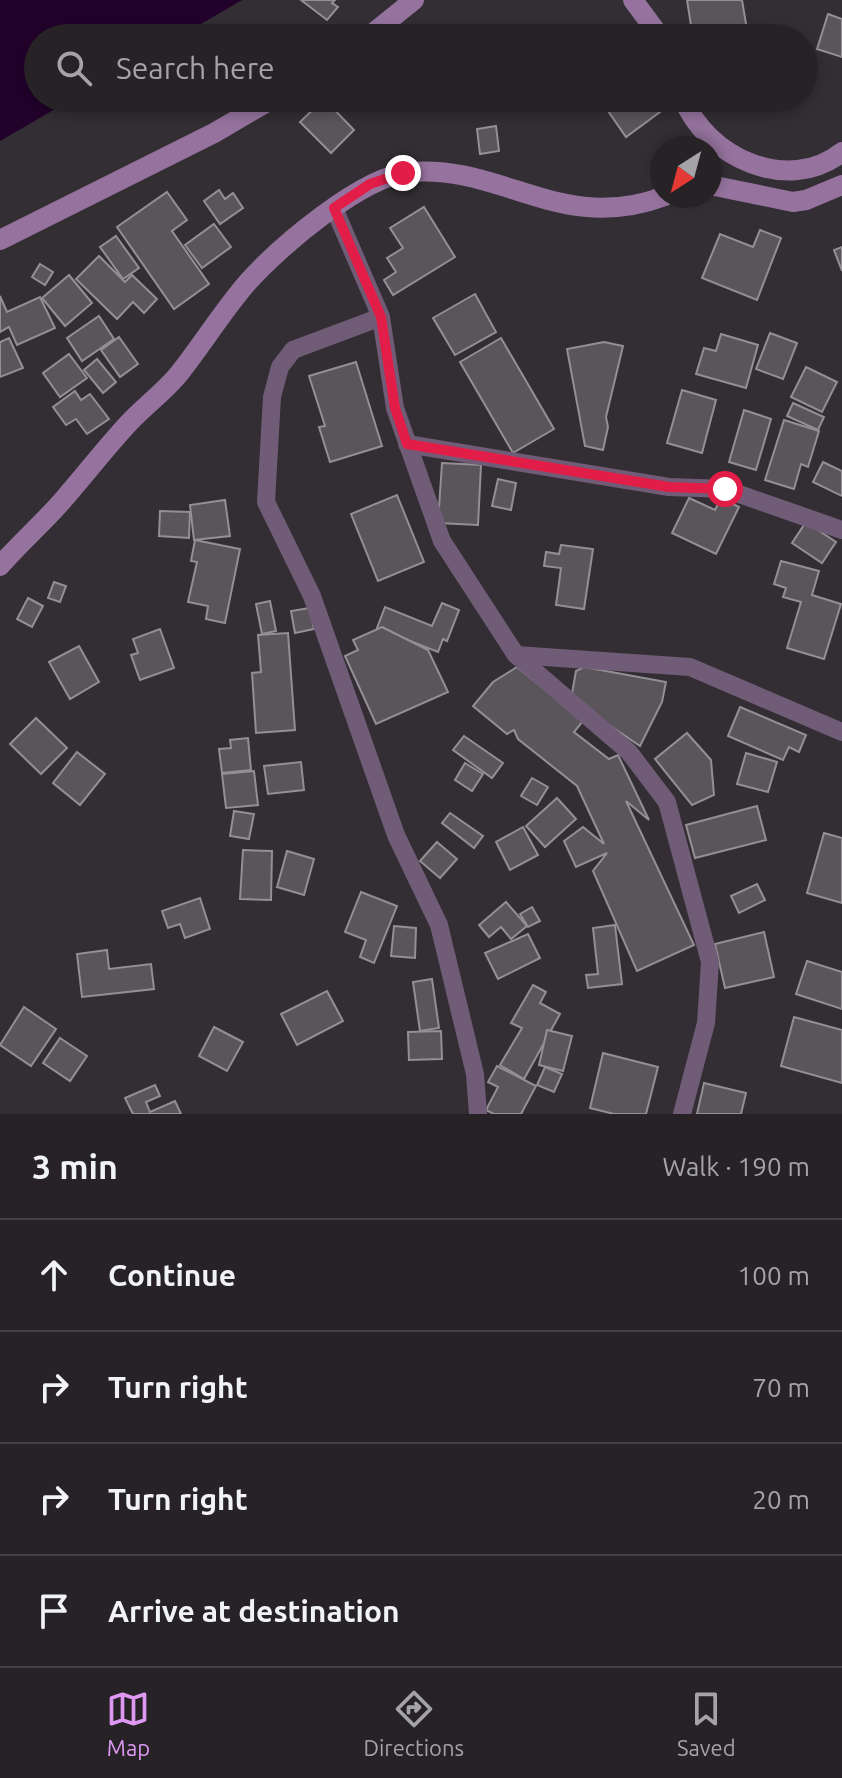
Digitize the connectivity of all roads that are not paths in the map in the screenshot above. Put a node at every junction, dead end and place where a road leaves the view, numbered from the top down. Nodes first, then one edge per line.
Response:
1 (414, 0) edge
2 (633, 0) edge
3 (384, 24) edge
4 (651, 24) edge
5 (250, 112) edge
6 (690, 112) edge
7 (702, 136) edge
8 (722, 150) edge
9 (842, 152) edge
10 (842, 185) edge
11 (722, 187) edge
12 (650, 200) edge
13 (334, 208) junction
14 (0, 240) edge
15 (381, 317) junction
16 (407, 444) junction
17 (842, 530) edge
18 (0, 566) edge
19 (516, 655) junction
20 (842, 732) edge
21 (478, 1114) edge
22 (682, 1114) edge

1 - 3 main road
2 - 4 main road
5 - 14 main road
6 - 7 main road
8 - 9 main road
10 - 11 main road
12 - 13 main road
13 - 15 street
13 - 18 main road
15 - 16 street
15 - 21 street
16 - 17 street
16 - 19 street
19 - 20 street
19 - 22 street

